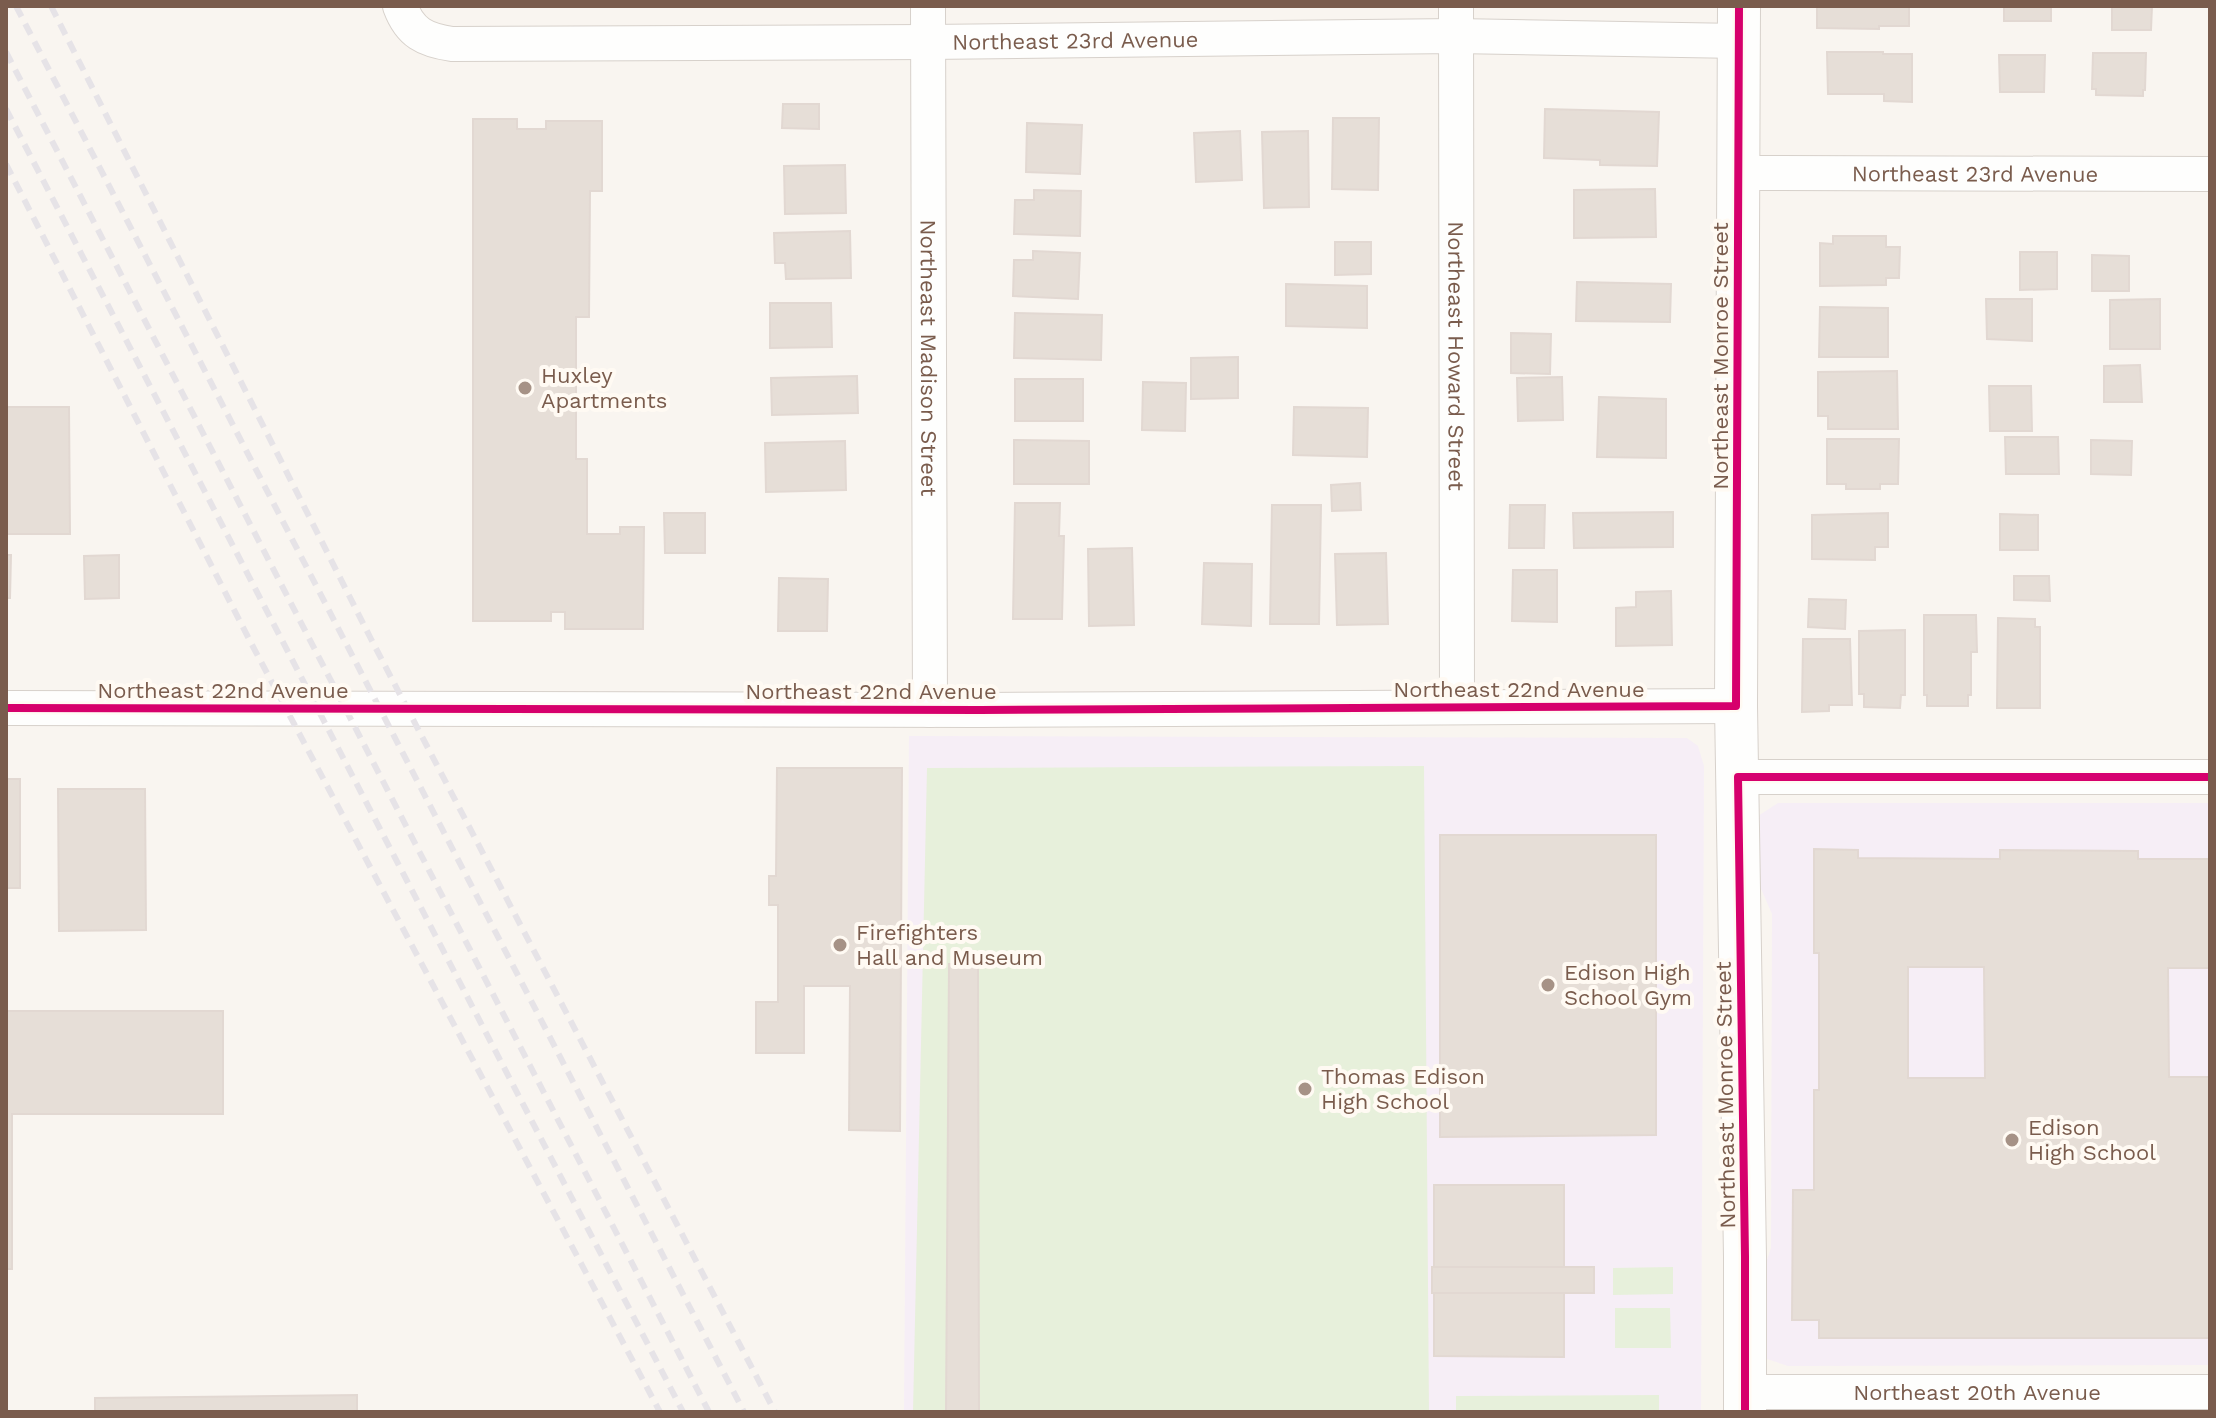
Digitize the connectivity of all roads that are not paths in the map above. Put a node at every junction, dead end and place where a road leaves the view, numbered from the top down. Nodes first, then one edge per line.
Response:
1 (928, 6) edge
2 (407, 19) edge
3 (1456, 21) edge
4 (1739, 23) edge
5 (928, 42) junction
6 (1739, 173) junction
7 (2210, 174) edge
8 (1736, 706) junction
9 (1457, 707) junction
10 (6, 708) edge
11 (930, 710) junction
12 (1738, 777) junction
13 (2210, 777) edge
14 (2210, 1392) edge
15 (1745, 1402) edge

1 - 5 street, Northeast Madison Street
2 - 5 street, Northeast 23rd Avenue
3 - 4 street, Northeast 23rd Avenue
3 - 5 street, Northeast 23rd Avenue
3 - 9 street, Northeast Howard Street
4 - 6 street, Northeast Monroe Street
5 - 11 street, Northeast Madison Street
6 - 7 street, Northeast 23rd Avenue
6 - 8 street, Northeast Monroe Street
8 - 9 street, Northeast 22nd Avenue
8 - 12 street, Northeast Monroe Street
9 - 11 street, Northeast 22nd Avenue
10 - 11 street, Northeast 22nd Avenue
12 - 13 street
12 - 15 street, Northeast Monroe Street
14 - 15 street, Northeast 20th Avenue

